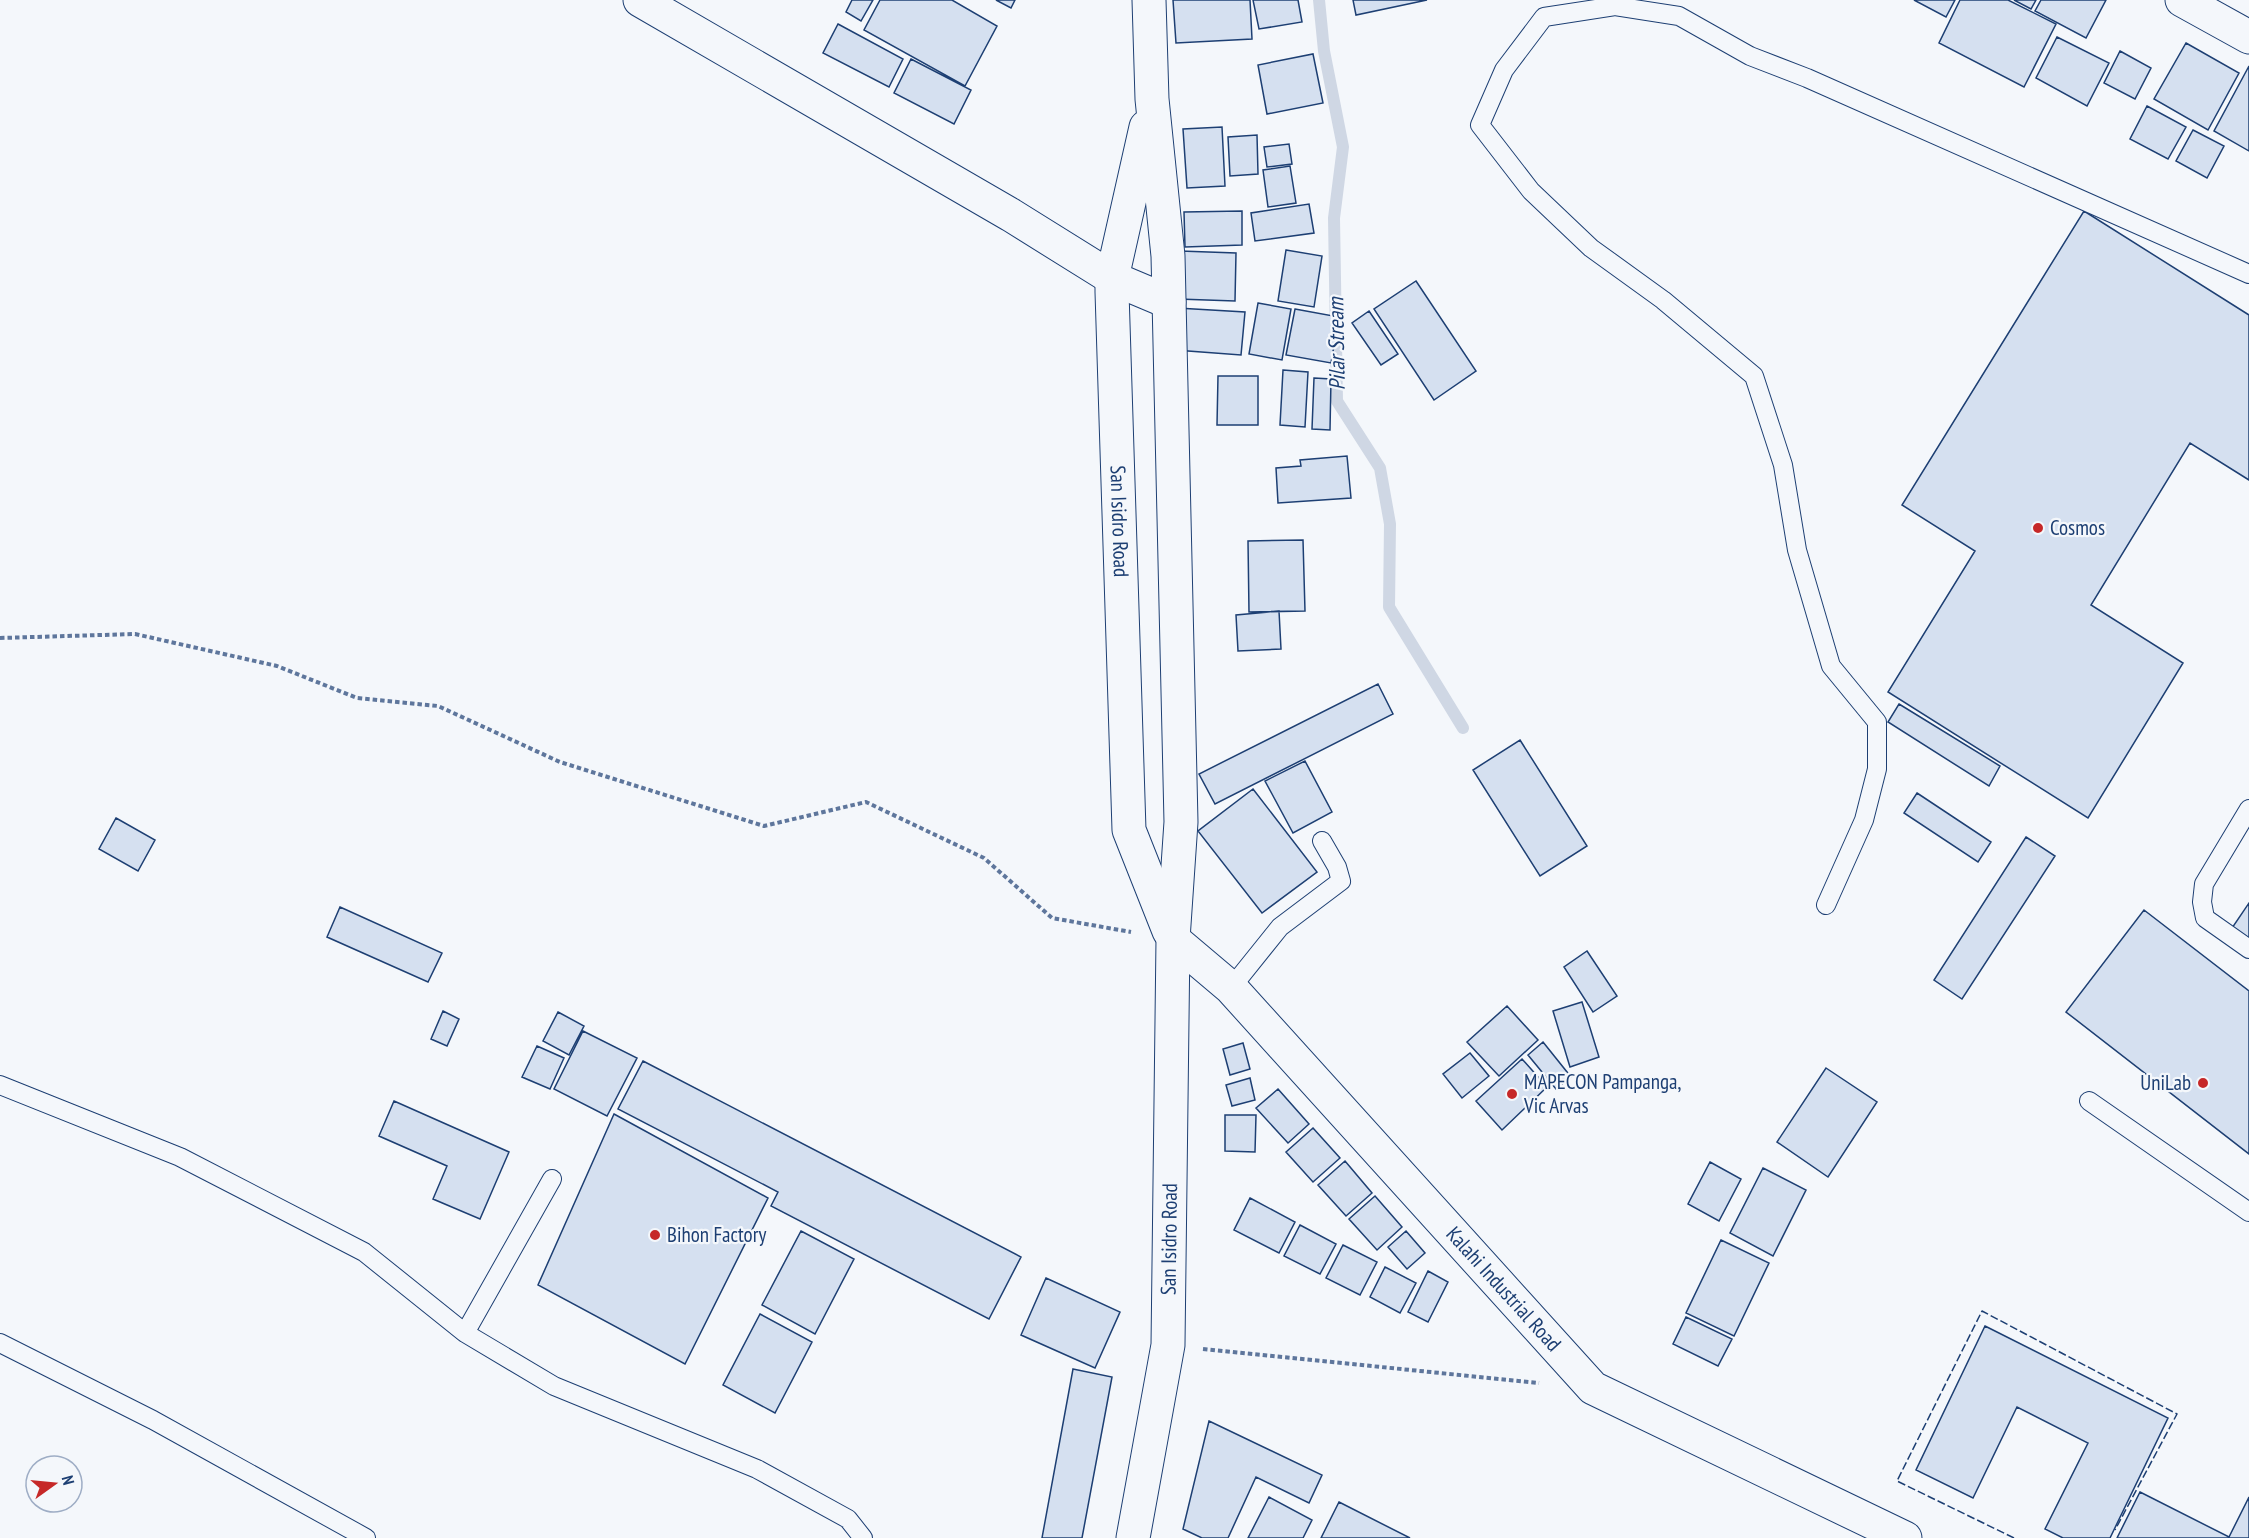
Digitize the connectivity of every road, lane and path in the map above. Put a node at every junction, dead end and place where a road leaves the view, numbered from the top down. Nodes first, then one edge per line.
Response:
1 (640, 0) edge
2 (1149, 0) edge
3 (2182, 0) edge
4 (2249, 37) edge
5 (1152, 99) junction
6 (2249, 274) edge
7 (1113, 278) junction
8 (1169, 302) junction
9 (0, 638) edge
10 (2249, 809) edge
11 (1322, 841) dead end
12 (1826, 905) dead end
13 (1173, 939) junction
14 (2249, 949) edge
15 (1231, 988) junction
16 (0, 1085) edge
17 (2089, 1101) dead end
18 (552, 1179) dead end
19 (2249, 1212) edge
20 (465, 1333) junction
21 (0, 1343) edge
22 (1168, 1345) junction
23 (1593, 1388) junction
24 (366, 1538) edge
25 (863, 1538) edge
26 (1133, 1538) edge
27 (1905, 1538) edge

1 - 7 main road
2 - 5 main road, San Isidro Road
3 - 4 main road
5 - 7 main road, San Isidro Road
5 - 8 main road, San Isidro Road
6 - 12 lane
7 - 8 main road
7 - 13 main road, San Isidro Road
8 - 13 main road, San Isidro Road
9 - 13 path
10 - 14 lane
11 - 15 lane
13 - 15 main road, Kalahi Industrial Road
13 - 22 main road, San Isidro Road
15 - 23 main road, Kalahi Industrial Road
16 - 20 lane
17 - 19 lane
18 - 20 lane
20 - 25 lane
21 - 24 lane
22 - 23 path
22 - 26 main road, San Isidro Road
23 - 27 main road, Kalahi Industrial Road

